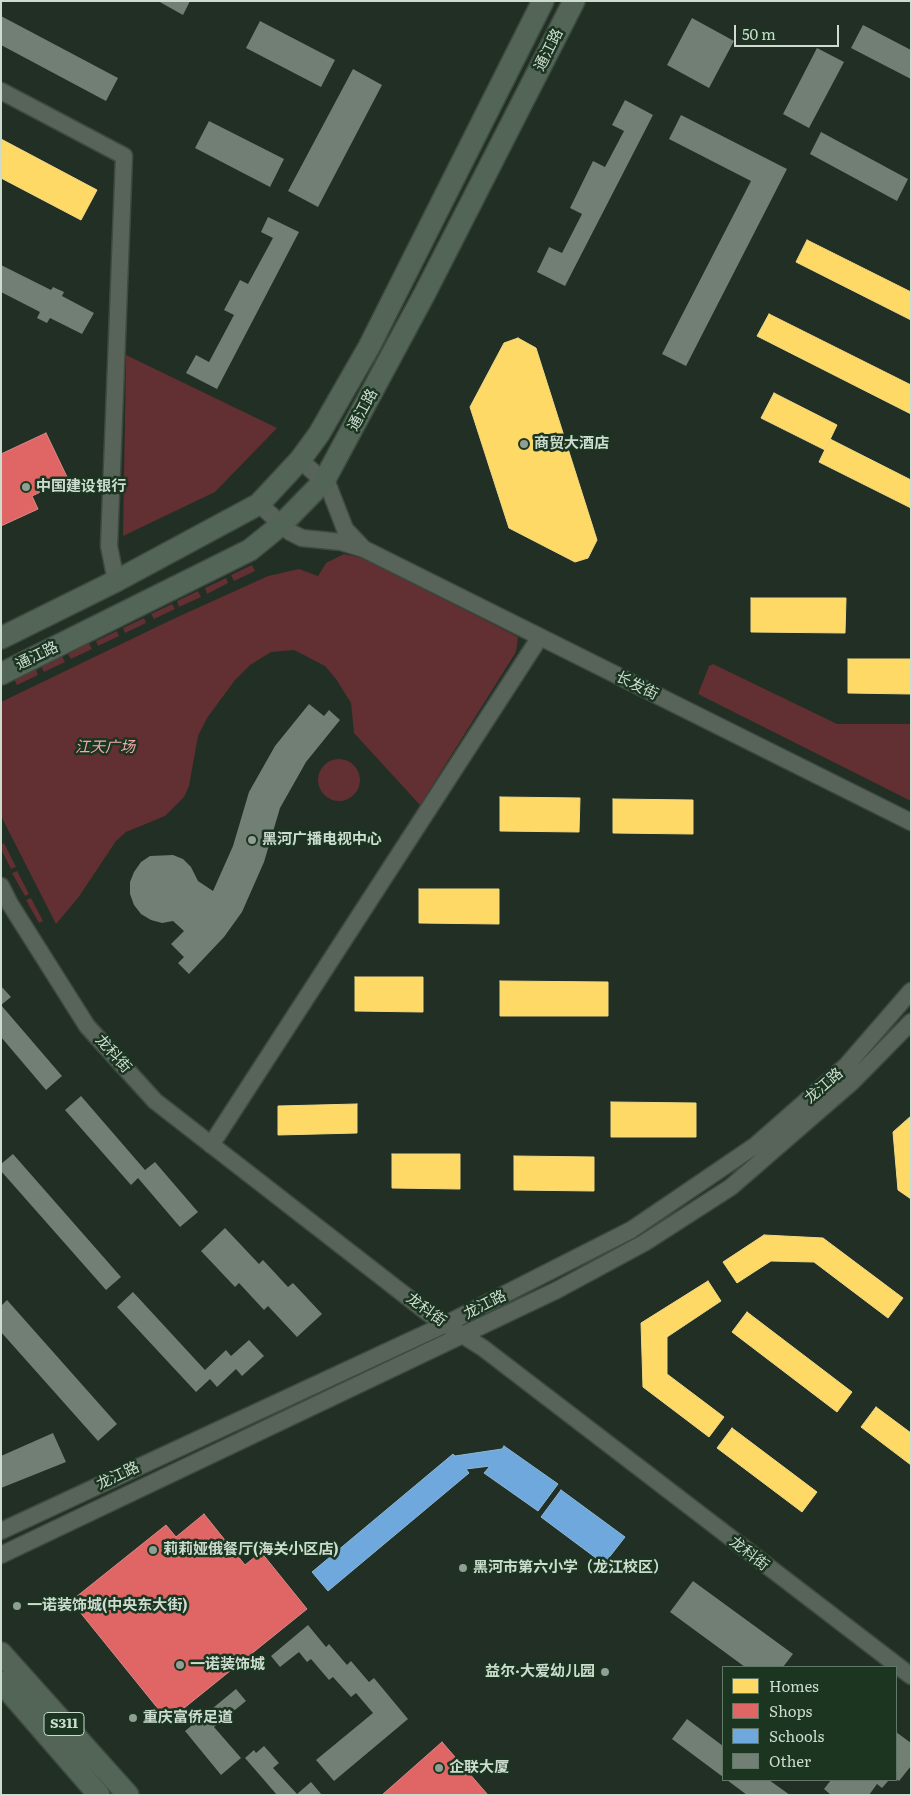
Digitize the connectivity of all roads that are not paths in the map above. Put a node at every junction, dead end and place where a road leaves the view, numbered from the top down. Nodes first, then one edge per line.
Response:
1 (543, 1) edge
2 (574, 1) edge
3 (1, 91) edge
4 (300, 460) junction
5 (324, 481) junction
6 (259, 504) junction
7 (282, 524) junction
8 (364, 549) junction
9 (116, 581) junction
10 (540, 637) junction
11 (1, 638) edge
12 (1, 674) edge
13 (911, 822) edge
14 (1, 886) edge
15 (911, 991) edge
16 (911, 1022) edge
17 (212, 1145) junction
18 (446, 1324) junction
19 (461, 1335) junction
20 (1, 1531) edge
21 (1, 1555) edge
22 (1, 1653) edge
23 (911, 1676) edge
24 (1, 1682) edge
25 (99, 1795) edge
26 (128, 1795) edge

1 - 4 main road, 通江路
2 - 5 main road, 通江路
3 - 9 street
4 - 5 street, 长发街
4 - 6 main road, 通江路
5 - 7 main road, 通江路
5 - 8 street, 长发街
6 - 7 street, 长发街
6 - 9 main road, 通江路
7 - 8 street, 长发街
7 - 12 main road, 通江路
8 - 10 street, 长发街
9 - 11 main road, 通江路
10 - 13 street, 长发街
10 - 17 street
14 - 17 street, 龙科街
15 - 18 street, 龙江路
16 - 19 street, 龙江路
17 - 18 street, 龙科街
18 - 19 street, 龙科街
18 - 20 street, 龙江路
19 - 21 street, 龙江路
19 - 23 street, 龙科街
22 - 26 main road, S311
24 - 25 main road

